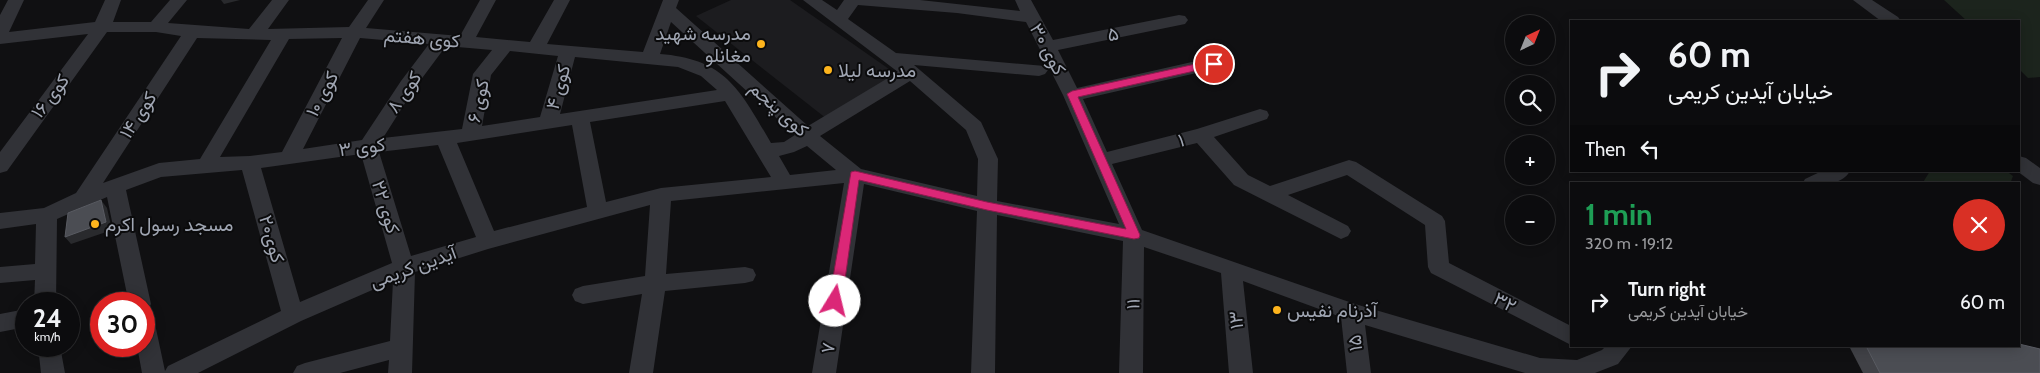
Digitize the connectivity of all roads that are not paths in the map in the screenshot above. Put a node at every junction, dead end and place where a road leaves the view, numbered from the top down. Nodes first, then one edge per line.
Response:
1 (16, 0) edge
2 (113, 0) edge
3 (179, 0) edge
4 (281, 0) edge
5 (376, 0) edge
6 (488, 0) edge
7 (562, 0) edge
8 (687, 0) edge
9 (811, 0) edge
10 (853, 0) edge
11 (1023, 0) edge
12 (1861, 0) edge
13 (958, 4) edge
14 (669, 5) edge
15 (1030, 17) junction
16 (839, 18) junction
17 (1178, 20) dead end
18 (1891, 20) edge
19 (102, 27) junction
20 (156, 27) junction
21 (690, 30) junction
22 (192, 32) junction
23 (354, 32) junction
24 (0, 33) edge
25 (284, 34) junction
26 (254, 35) junction
27 (0, 39) edge
28 (442, 39) junction
29 (657, 39) junction
30 (464, 42) junction
31 (505, 46) junction
32 (1048, 47) junction
33 (535, 49) junction
34 (568, 52) junction
35 (650, 57) junction
36 (893, 58) junction
37 (1214, 64) dead end
38 (1039, 70) dead end
39 (912, 72) junction
40 (730, 94) junction
41 (1072, 94) junction
42 (1260, 115) dead end
43 (580, 118) junction
44 (548, 122) junction
45 (471, 134) junction
46 (807, 135) junction
47 (1201, 135) junction
48 (445, 138) junction
49 (9, 139) edge
50 (368, 146) junction
51 (764, 149) junction
52 (289, 157) junction
53 (1102, 160) junction
54 (250, 163) junction
55 (2020, 163) edge
56 (206, 165) junction
57 (0, 166) edge
58 (1838, 172) edge
59 (855, 175) junction
60 (2040, 178) edge
61 (784, 182) junction
62 (1816, 182) edge
63 (115, 185) junction
64 (1269, 194) junction
65 (661, 195) junction
66 (83, 198) junction
67 (987, 206) junction
68 (598, 211) junction
69 (47, 215) junction
70 (0, 221) edge
71 (1341, 231) dead end
72 (1134, 235) junction
73 (488, 241) junction
74 (404, 267) junction
75 (1232, 268) junction
76 (45, 271) junction
77 (0, 275) edge
78 (745, 275) dead end
79 (655, 282) junction
80 (45, 292) edge
81 (137, 292) edge
82 (583, 295) dead end
83 (1352, 312) junction
84 (294, 316) junction
85 (15, 320) edge
86 (0, 323) edge
87 (1570, 335) edge
88 (401, 347) junction
89 (1594, 347) edge
90 (1616, 352) edge
91 (51, 357) edge
92 (151, 357) edge
93 (53, 373) edge
94 (154, 373) edge
95 (176, 373) edge
96 (305, 373) edge
97 (400, 373) edge
98 (641, 373) edge
99 (824, 373) edge
100 (983, 373) edge
101 (1131, 373) edge
102 (1241, 373) edge
103 (1359, 373) edge

1 - 24 street
2 - 19 street, کوی ۱۶
3 - 20 street
4 - 26 street
5 - 23 street, کوی ۱۰
6 - 30 street
7 - 33 street
8 - 14 street
9 - 16 street
10 - 13 street
10 - 16 street
11 - 15 street, کوی ۳۰
12 - 18 street
13 - 15 street
14 - 21 street, کوی پنجم
14 - 29 street
15 - 32 street, کوی ۳۰
16 - 36 street
17 - 32 street, ۵
19 - 20 street, کوی هفتم
19 - 27 street, کوی هفتم
19 - 49 street, کوی ۱۶
20 - 22 street, کوی هفتم
21 - 29 street
21 - 46 street, کوی پنجم
22 - 26 street, کوی هفتم
22 - 66 street, کوی ۱۴
23 - 25 street, کوی هفتم
23 - 28 street, کوی هفتم
23 - 52 street, کوی ۱۰
25 - 26 street, کوی هفتم
25 - 56 street
28 - 30 street, کوی هفتم
28 - 50 street, کوی ۸
29 - 35 street
30 - 31 street, کوی هفتم
31 - 33 street, کوی هفتم
31 - 45 street, کوی ۶
32 - 41 street, کوی ۳۰
33 - 34 street, کوی هفتم
34 - 35 street, کوی هفتم
34 - 44 street, کوی ۴
35 - 40 street, کوی هفتم
36 - 38 street
36 - 39 street
37 - 41 street
39 - 46 street
39 - 67 street
40 - 43 street, کوی ۳
40 - 51 street, کوی هفتم
41 - 53 street, کوی ۳۰
42 - 47 street, ۱
43 - 44 street, کوی ۳
43 - 68 street
44 - 45 street, کوی ۳
45 - 48 street, کوی ۳
46 - 51 street
46 - 59 street, کوی پنجم
47 - 53 street, ۱
47 - 64 street
48 - 50 street, کوی ۳
48 - 73 street
49 - 57 street, کوی ۱۶
50 - 52 street, کوی ۳
50 - 74 street, کوی ۲۲
51 - 61 street, کوی هفتم
52 - 54 street, کوی ۳
53 - 72 street, کوی ۳۰
54 - 56 street, کوی ۳
54 - 84 street, کوی۲۰
55 - 60 street
56 - 63 street, کوی ۳
58 - 62 street
59 - 61 street, آیدین کریمی
59 - 67 street
59 - 99 street, ۷
61 - 65 street, آیدین کریمی
63 - 66 street, کوی ۳
63 - 81 street
64 - 71 street
64 - 87 street, ۳۲
65 - 68 street, آیدین کریمی
65 - 79 street
66 - 69 street, کوی ۳
67 - 72 street
67 - 100 street
68 - 73 street, آیدین کریمی
69 - 70 street, کوی ۳
69 - 76 street
72 - 75 street
72 - 101 street, ۱۱
73 - 74 street, آیدین کریمی
74 - 84 street, آیدین کریمی
74 - 88 street, کوی ۲۲
75 - 83 street
75 - 102 street, ۱۳
76 - 77 street
76 - 80 street
78 - 79 street
79 - 82 street
79 - 98 street
83 - 90 street
83 - 103 street, ۱۵
84 - 95 street, آیدین کریمی
85 - 86 street
88 - 96 street
88 - 97 street, کوی ۲۲
89 - 90 street
91 - 93 street
92 - 94 street

